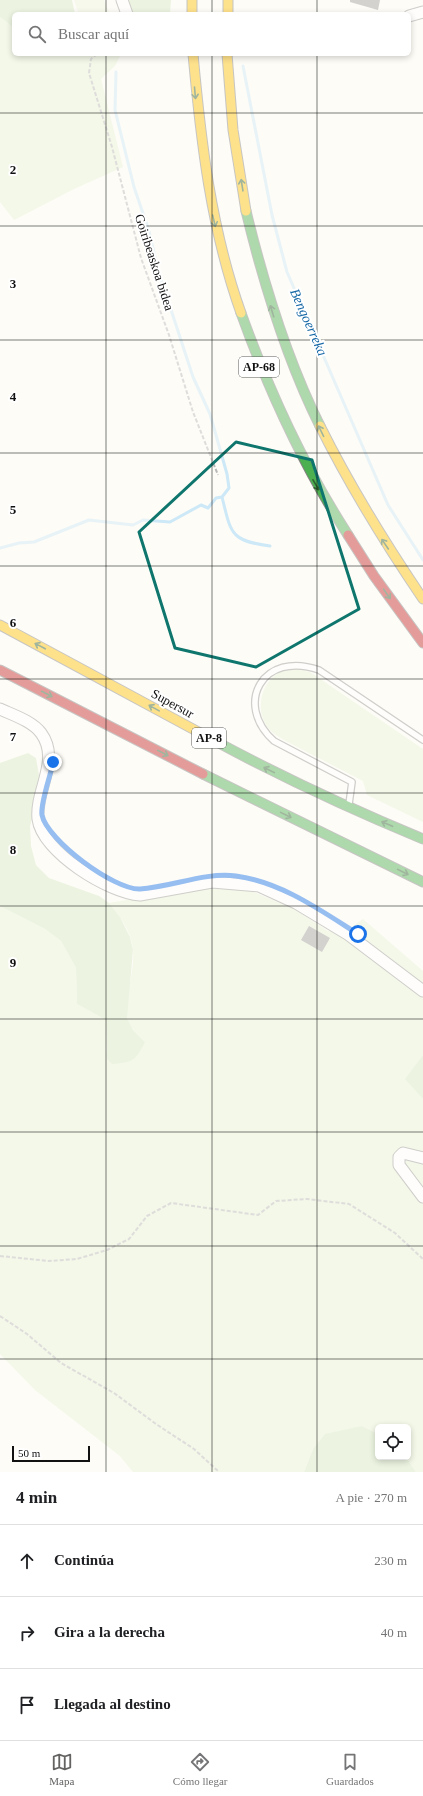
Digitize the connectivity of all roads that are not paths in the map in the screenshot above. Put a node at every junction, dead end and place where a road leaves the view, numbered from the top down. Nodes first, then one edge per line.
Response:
1 (122, 0) edge
2 (192, 0) edge
3 (228, 0) edge
4 (126, 12) edge
5 (192, 12) edge
6 (228, 12) edge
7 (423, 12) edge
8 (411, 15) edge
9 (193, 56) edge
10 (227, 56) edge
11 (423, 599) edge
12 (0, 625) edge
13 (423, 643) edge
14 (0, 670) edge
15 (0, 709) edge
16 (423, 740) edge
17 (348, 808) junction
18 (423, 839) edge
19 (423, 882) edge
20 (423, 991) edge
21 (423, 1158) edge
22 (423, 1198) edge

1 - 4 street
2 - 5 highway
3 - 6 highway
7 - 8 street
9 -> 13 highway, AP-68
11 -> 10 highway, AP-68
17 -> 12 highway, Supersur / AP-8
14 -> 19 highway, AP-8
15 - 20 street
16 - 17 lane
18 -> 17 highway, Supersur / AP-8
21 - 22 street

